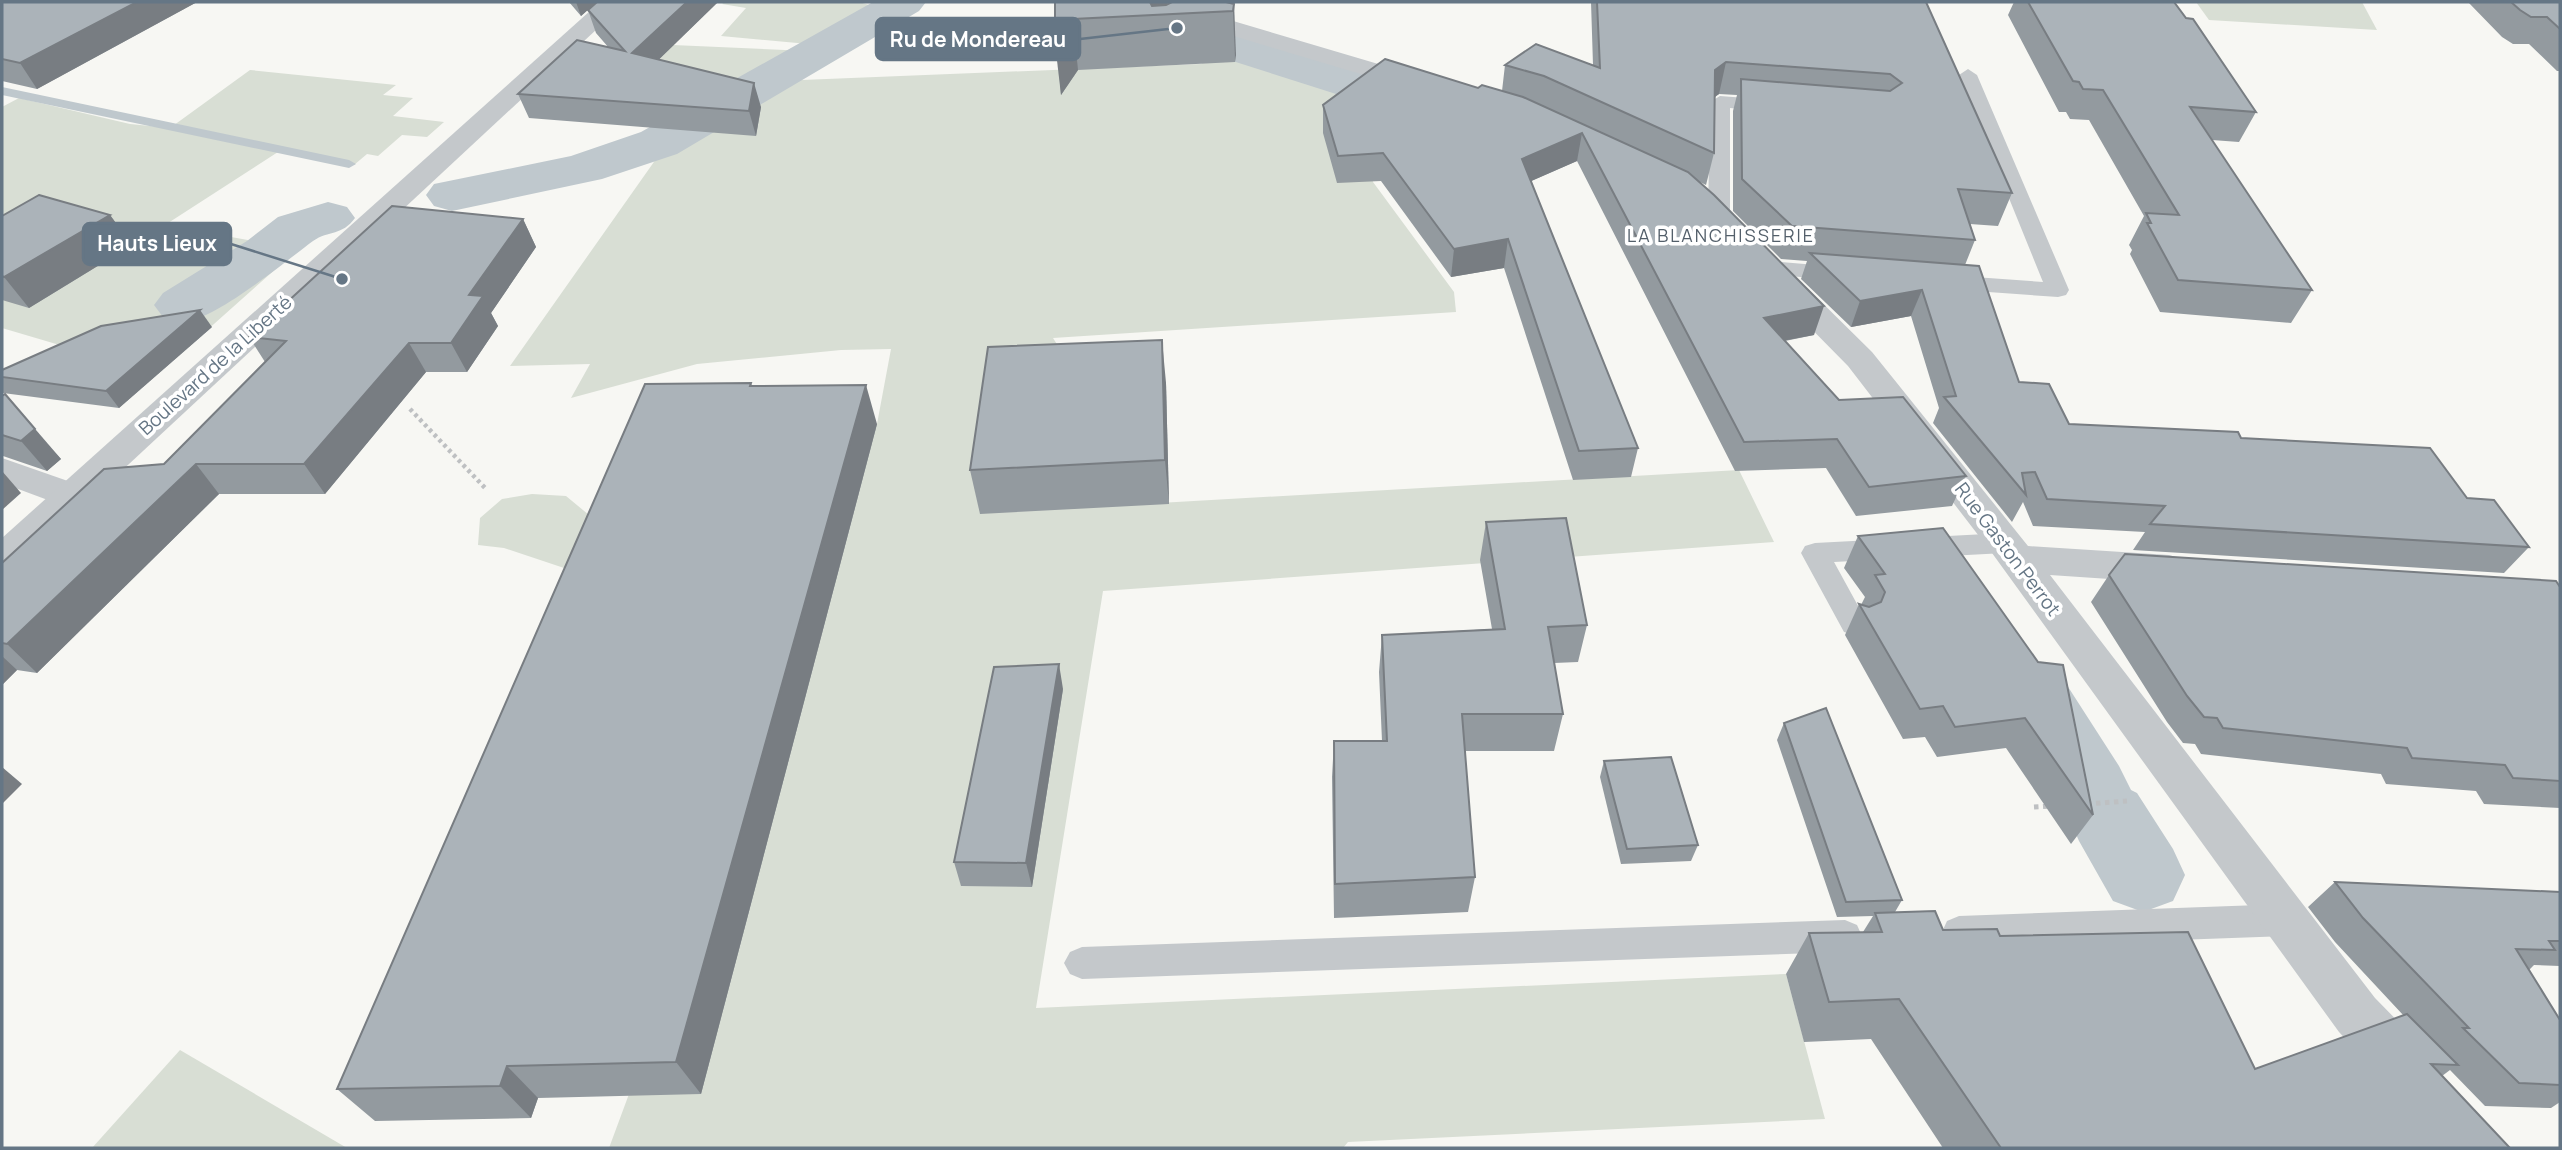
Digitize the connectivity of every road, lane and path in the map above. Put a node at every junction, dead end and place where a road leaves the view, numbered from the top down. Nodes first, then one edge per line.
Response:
1 (614, 2) edge
2 (1144, 2) edge
3 (1968, 75) dead end
4 (1452, 93) edge
5 (1786, 107) edge
6 (1734, 232) junction
7 (1865, 275) edge
8 (1920, 280) edge
9 (410, 409) dead end
10 (2, 470) edge
11 (487, 490) dead end
12 (72, 496) junction
13 (2011, 551) junction
14 (2, 560) edge
15 (2198, 570) edge
16 (1854, 624) dead end
17 (2139, 801) dead end
18 (2075, 805) edge
19 (2062, 806) dead end
20 (2034, 807) dead end
21 (2287, 920) junction
22 (1929, 933) edge
23 (1873, 935) edge
24 (1082, 963) dead end
25 (2430, 1091) edge

1 - 12 street, Boulevard de la Liberté
2 - 4 street
3 - 8 lane
5 - 6 lane
6 - 7 lane
6 - 13 street, Rue Gaston Perrot
9 - 11 path
10 - 12 street
12 - 14 street, Boulevard de la Liberté
13 - 15 street
13 - 16 lane
13 - 21 street, Rue Gaston Perrot
17 - 18 path
19 - 20 path
21 - 22 lane
21 - 25 street, Rue Gaston Perrot
23 - 24 lane

